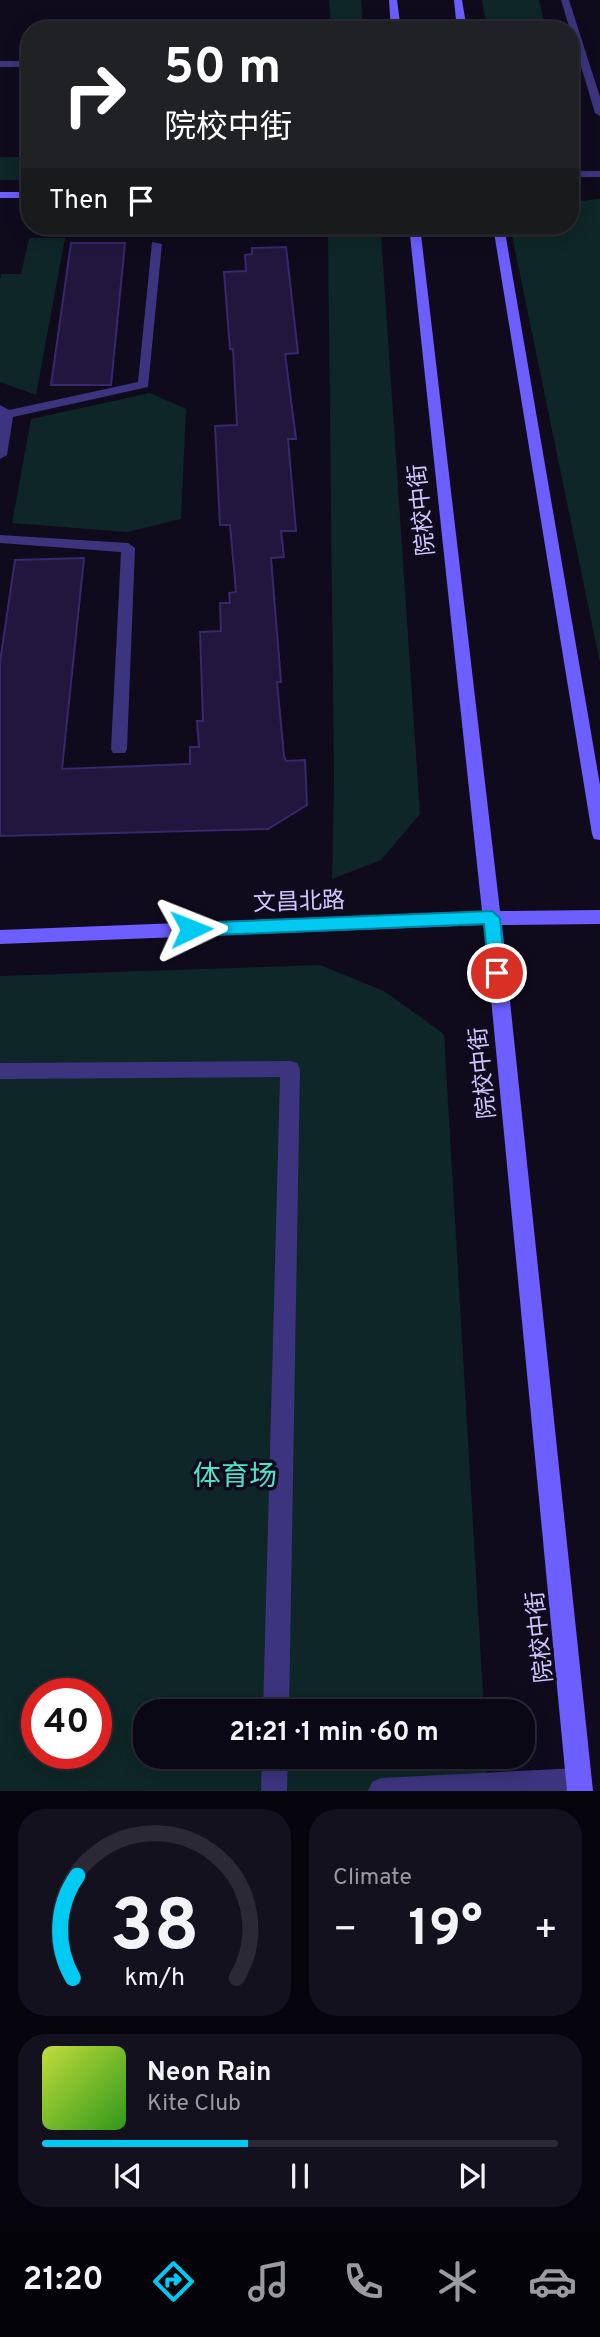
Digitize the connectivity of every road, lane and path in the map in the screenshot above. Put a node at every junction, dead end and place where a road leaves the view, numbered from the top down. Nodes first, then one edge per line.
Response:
1 (393, 0) edge
2 (458, 0) edge
3 (565, 0) edge
4 (395, 21) edge
5 (462, 21) edge
6 (569, 21) edge
7 (579, 58) edge
8 (0, 64) edge
9 (21, 64) edge
10 (600, 113) edge
11 (579, 174) edge
12 (600, 174) edge
13 (0, 195) edge
14 (21, 195) edge
15 (415, 235) edge
16 (500, 235) edge
17 (156, 244) dead end
18 (4, 412) edge
19 (0, 455) edge
20 (0, 538) edge
21 (119, 749) dead end
22 (600, 834) edge
23 (600, 917) edge
24 (492, 918) junction
25 (0, 937) edge
26 (0, 1071) edge
27 (276, 1699) edge
28 (275, 1769) edge
29 (579, 1786) edge
30 (274, 1791) edge
31 (381, 1791) edge

1 - 4 main road
2 - 5 main road
3 - 6 street
7 - 10 street
8 - 9 street
11 - 12 street
13 - 14 main road
15 - 24 main road, 院校中街
16 - 22 main road
17 - 18 street
18 - 19 street
20 - 21 street
23 - 24 main road, 文昌北路
24 - 25 main road, 文昌北路
24 - 29 main road, 院校中街
26 - 27 street
28 - 30 street
29 - 31 street

